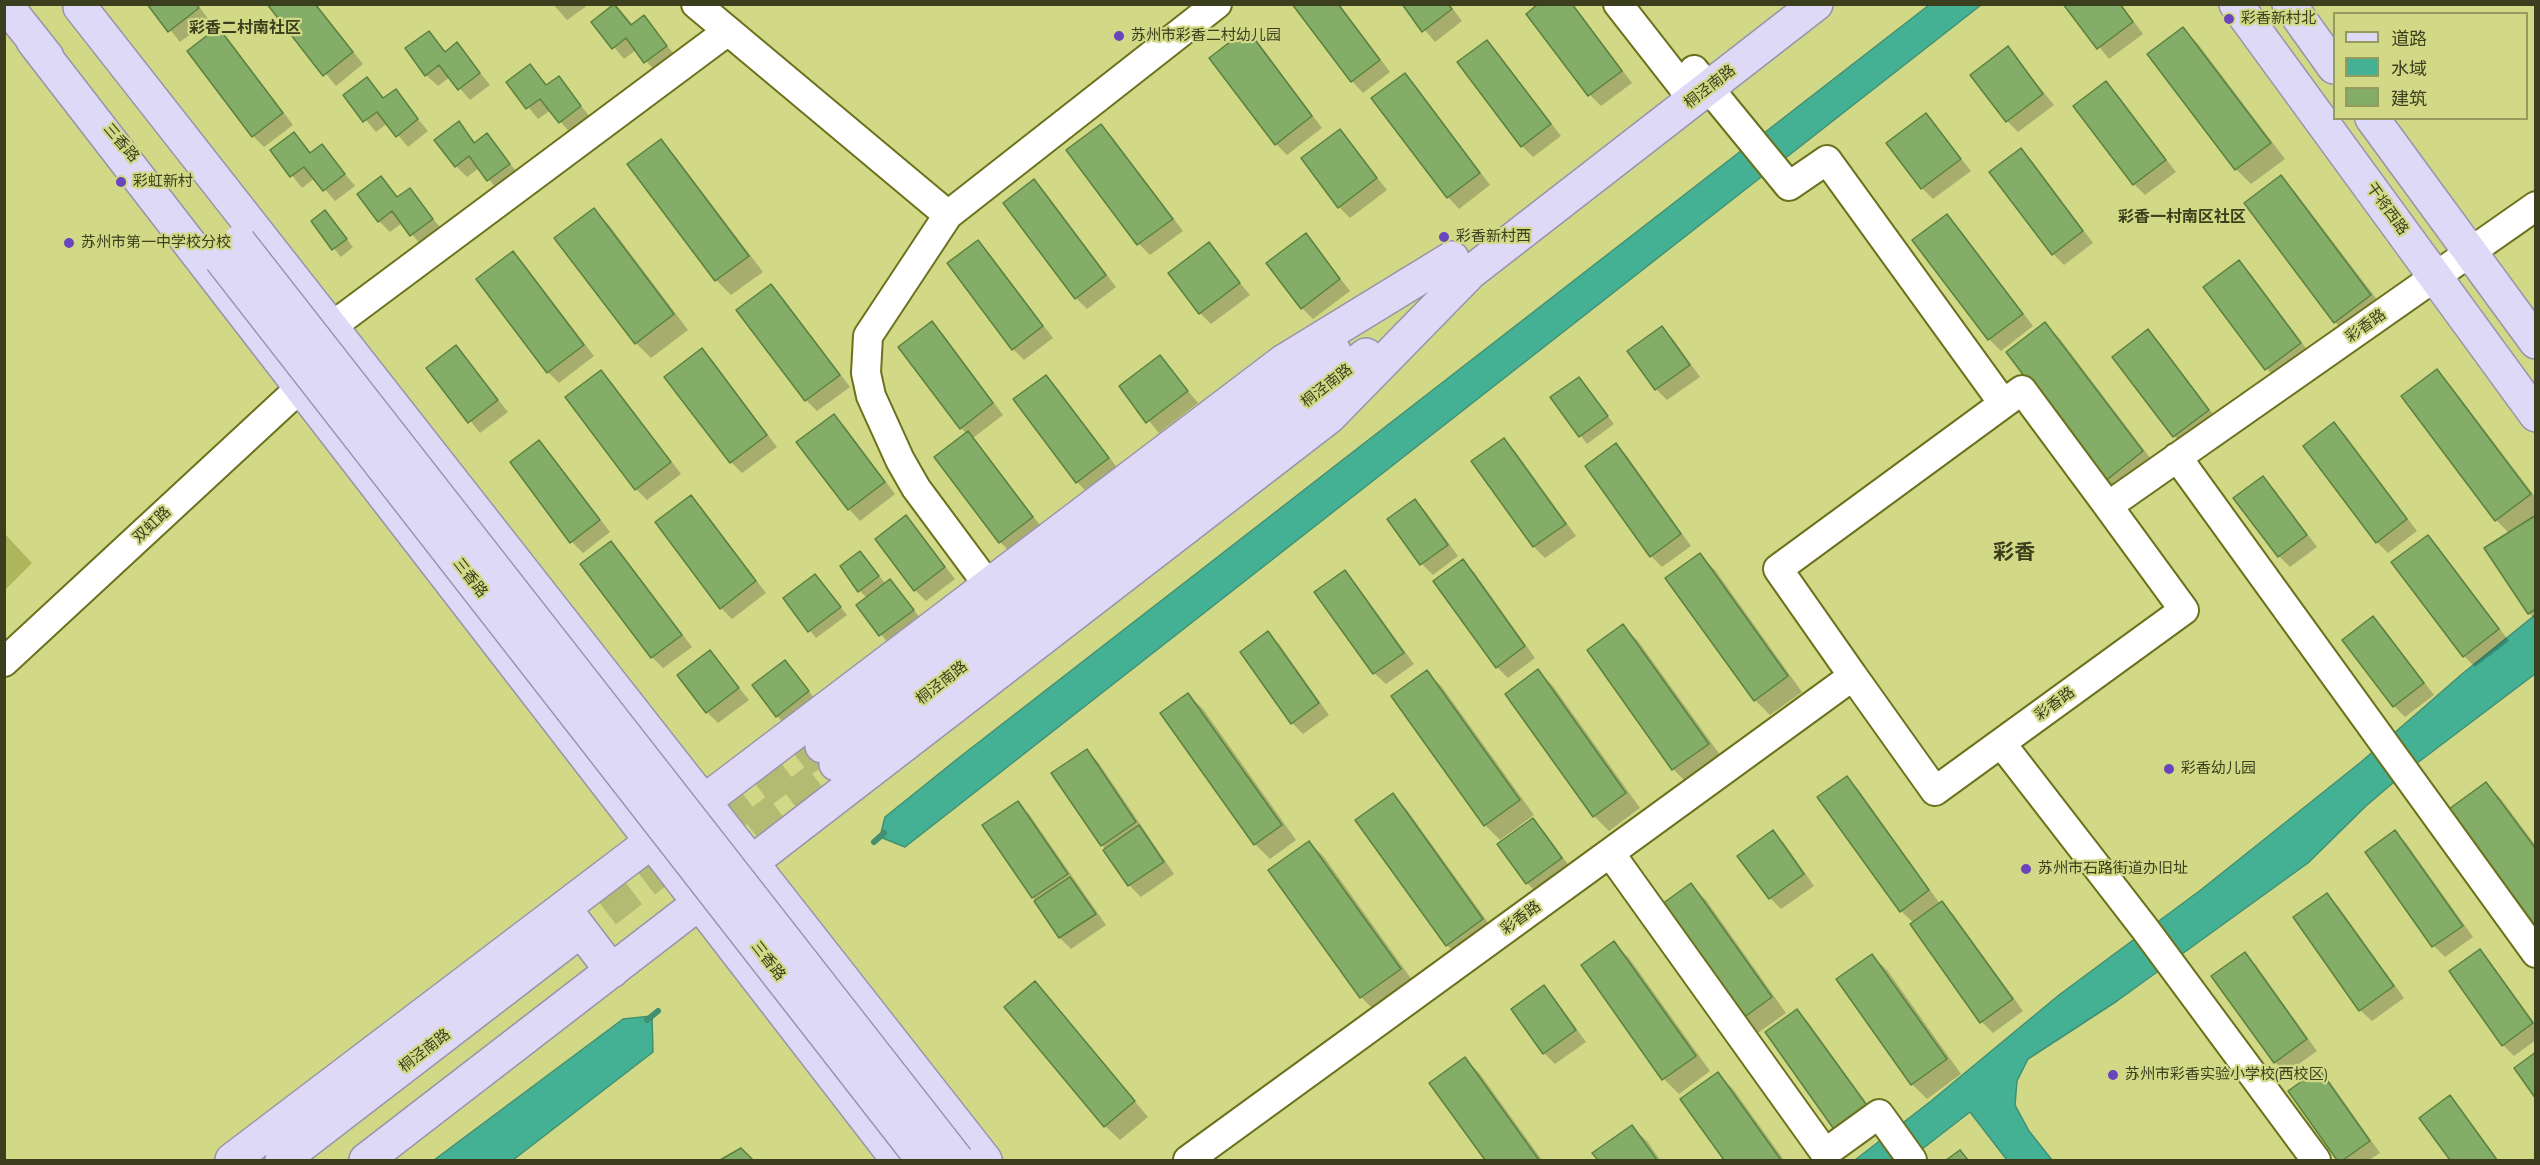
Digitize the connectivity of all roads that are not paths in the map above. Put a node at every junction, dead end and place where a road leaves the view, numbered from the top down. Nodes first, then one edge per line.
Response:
1 (5, 4) edge
2 (696, 4) edge
3 (1217, 4) edge
4 (1618, 4) edge
5 (1778, 4) edge
6 (1816, 4) edge
7 (2236, 4) edge
8 (2289, 4) edge
9 (79, 6) edge
10 (728, 31) junction
11 (33, 41) junction
12 (2333, 66) edge
13 (1694, 85) junction
14 (2373, 120) edge
15 (2535, 206) edge
16 (948, 215) junction
17 (230, 251) junction
18 (2470, 253) junction
19 (1459, 267) junction
20 (2437, 277) junction
21 (331, 327) junction
22 (2535, 342) edge
23 (300, 388) junction
24 (2003, 403) junction
25 (2535, 415) edge
26 (2177, 457) junction
27 (2108, 506) junction
28 (988, 585) junction
29 (4, 662) edge
30 (1853, 676) junction
31 (789, 736) junction
32 (2001, 743) junction
33 (829, 755) tunnel mouth
34 (837, 797) junction
35 (703, 802) junction
36 (651, 842) junction
37 (1610, 853) junction
38 (752, 863) junction
39 (699, 903) junction
40 (564, 908) junction
41 (2535, 953) edge
42 (612, 971) junction
43 (232, 1161) edge
44 (282, 1161) edge
45 (320, 1161) edge
46 (366, 1161) edge
47 (898, 1161) edge
48 (923, 1161) edge
49 (957, 1161) edge
50 (985, 1161) edge
51 (1188, 1161) edge
52 (1912, 1161) edge
53 (2316, 1161) edge

1 - 11 main road, 三香路
2 - 10 street
3 - 16 street
4 - 13 street
5 - 13 main road, 桐泾南路
6 - 13 main road, 桐泾南路
7 - 20 main road, 干将西路
8 - 12 main road
9 - 17 main road, 三香路
9 - 21 main road
10 - 16 street
10 - 21 street
11 - 17 main road, 三香路
11 - 23 main road
13 - 19 main road, 桐泾南路
13 - 24 street
14 - 18 main road
15 - 18 street, 彩香路
16 - 28 street
17 - 48 main road, 三香路, bridge
17 - 49 main road, 三香路, bridge
18 - 20 street, 彩香路
18 - 22 main road
19 - 28 main road
19 - 33 main road, 桐泾南路
19 - 34 main road
20 - 25 main road, 干将西路
20 - 26 street, 彩香路
21 - 35 main road
23 - 29 street, 双虹路
23 - 36 main road
24 - 27 street, 彩香路
24 - 30 street, 彩香路
26 - 27 street, 彩香路
26 - 41 street
27 - 32 street, 彩香路
28 - 31 main road
30 - 32 street, 彩香路
30 - 37 street, 彩香路
31 - 34 main road
31 - 35 main road
32 - 53 street
34 - 38 main road
35 - 36 main road
35 - 38 main road
36 - 39 main road
36 - 40 main road
37 - 51 street, 彩香路
37 - 52 street
38 - 39 main road
38 - 50 main road
39 - 42 main road
39 - 47 main road
40 - 42 main road
40 - 43 main road
42 - 46 main road
44 - 45 main road, 桐泾南路

